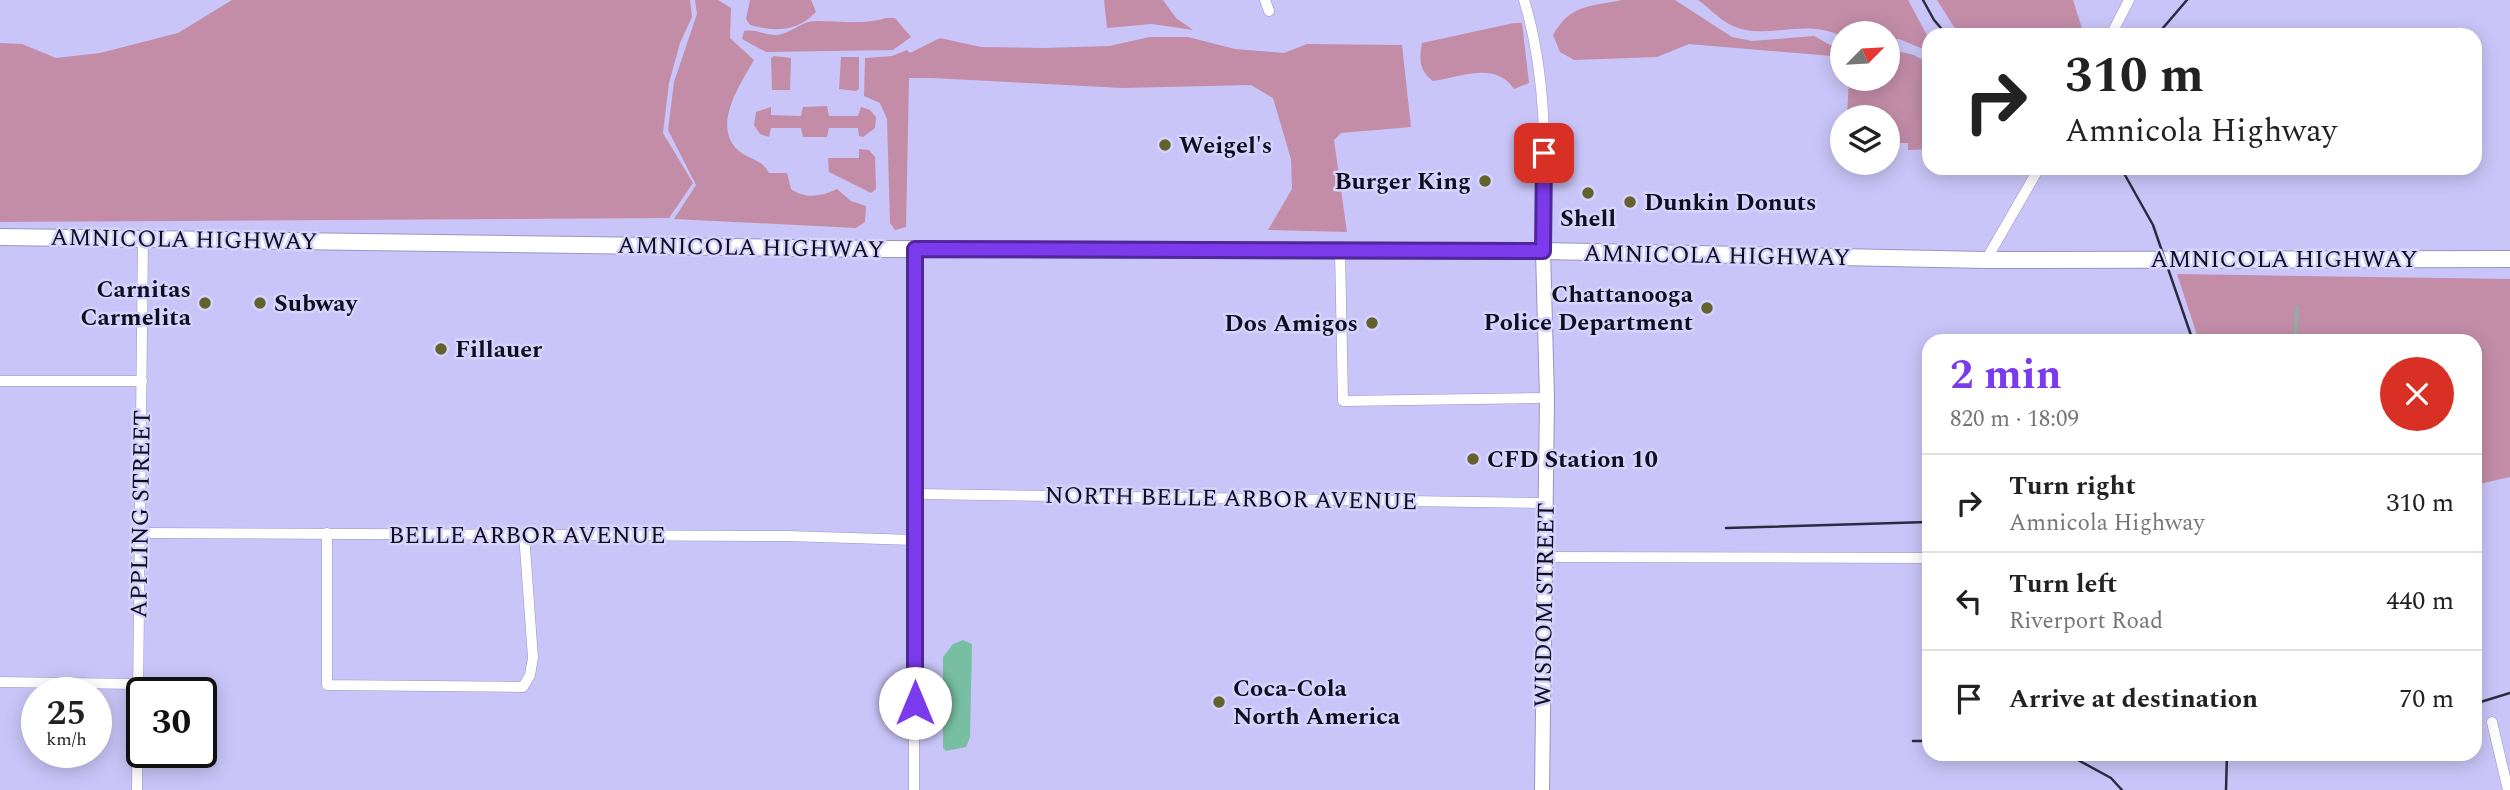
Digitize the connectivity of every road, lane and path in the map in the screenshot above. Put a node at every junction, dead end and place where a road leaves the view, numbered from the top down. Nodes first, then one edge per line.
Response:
1 (1265, 0) edge
2 (1524, 0) edge
3 (2129, 0) edge
4 (1269, 11) dead end
5 (2115, 28) edge
6 (2035, 175) edge
7 (0, 237) edge
8 (143, 238) junction
9 (915, 249) junction
10 (1340, 250) junction
11 (1543, 251) junction
12 (2510, 259) edge
13 (1986, 260) junction
14 (0, 381) edge
15 (142, 381) junction
16 (1547, 398) junction
17 (917, 494) junction
18 (1545, 503) junction
19 (140, 533) junction
20 (327, 533) junction
21 (524, 534) junction
22 (914, 540) junction
23 (1545, 558) junction
24 (1922, 558) edge
25 (137, 677) edge
26 (0, 682) edge
27 (126, 684) edge
28 (2491, 722) dead end
29 (137, 768) edge
30 (137, 790) edge
31 (914, 790) edge
32 (1542, 790) edge
33 (2508, 790) edge

1 - 4 street
2 - 11 street
3 - 5 street
6 - 13 street
7 - 8 main road, AMNICOLA HIGHWAY
8 - 9 main road, AMNICOLA HIGHWAY
8 - 15 street, APPLING STREET
9 - 10 main road, AMNICOLA HIGHWAY
9 - 17 street
10 - 11 main road, AMNICOLA HIGHWAY
10 - 16 street
11 - 13 main road, AMNICOLA HIGHWAY
11 - 16 street, WISDOM STREET
12 - 13 main road, AMNICOLA HIGHWAY
14 - 15 street
15 - 19 street, APPLING STREET
16 - 18 street, WISDOM STREET
17 - 18 street, NORTH BELLE ARBOR AVENUE
17 - 22 street
18 - 23 street, WISDOM STREET
19 - 20 street, BELLE ARBOR AVENUE
19 - 25 street, APPLING STREET
20 - 21 street, BELLE ARBOR AVENUE
20 - 21 street
21 - 22 street, BELLE ARBOR AVENUE
22 - 31 street
23 - 24 street
23 - 32 street, WISDOM STREET
26 - 27 street
28 - 33 street
29 - 30 street, APPLING STREET

